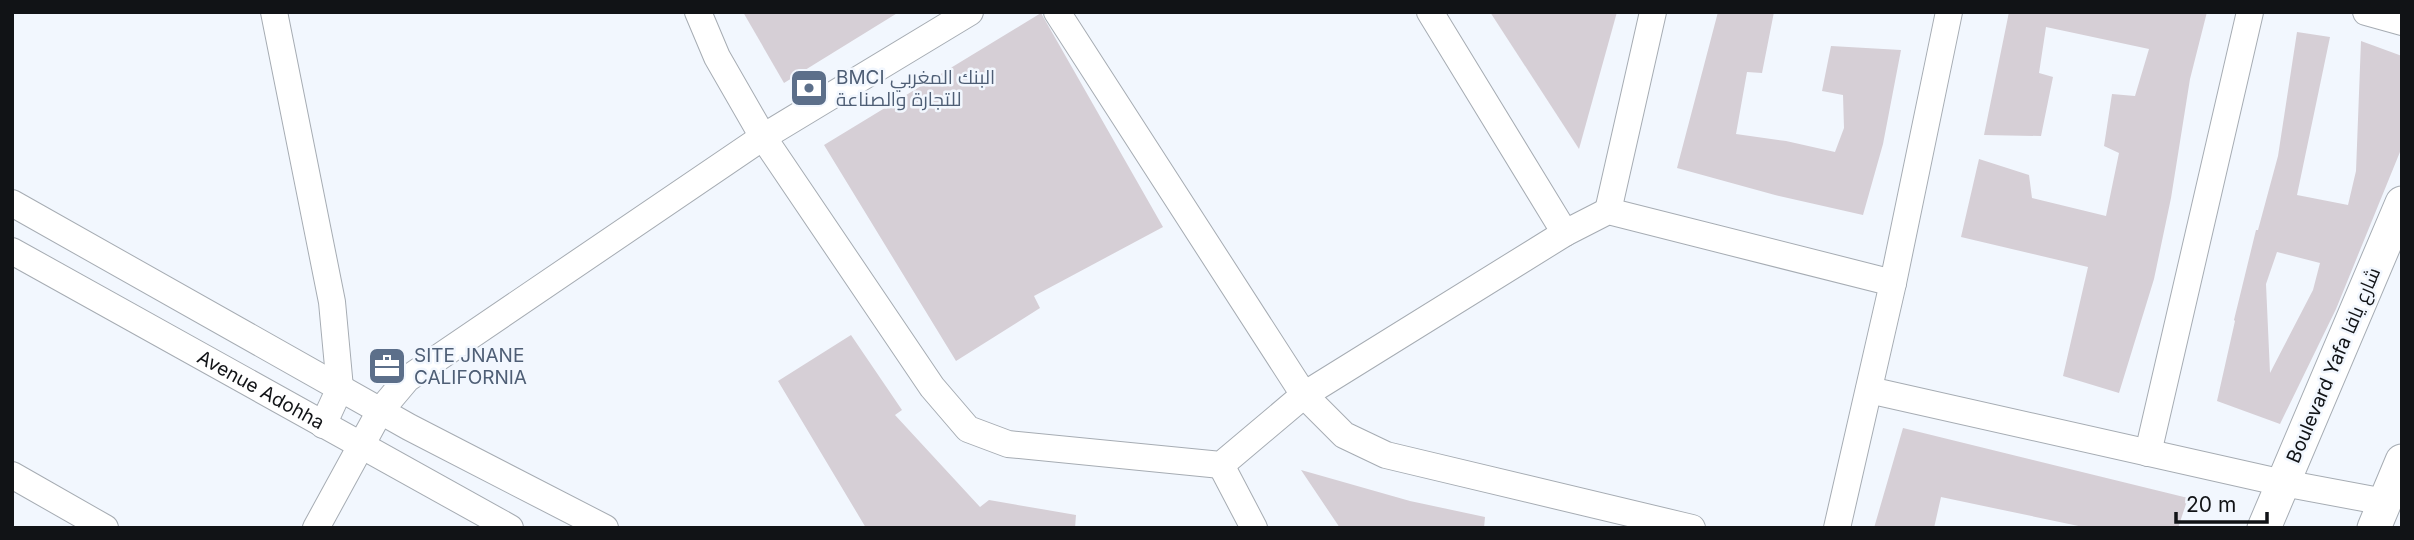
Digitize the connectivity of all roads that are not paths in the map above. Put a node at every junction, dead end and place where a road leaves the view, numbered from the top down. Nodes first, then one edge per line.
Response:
1 (274, 12) edge
2 (698, 12) edge
3 (970, 12) edge
4 (1057, 12) edge
5 (1430, 12) edge
6 (1653, 12) edge
7 (1949, 12) edge
8 (2250, 12) edge
9 (2366, 12) edge
10 (2402, 22) edge
11 (763, 138) junction
12 (2402, 203) edge
13 (12, 204) edge
14 (1608, 211) junction
15 (1565, 233) junction
16 (12, 251) edge
17 (1893, 284) junction
18 (340, 388) junction
19 (1869, 390) junction
20 (1304, 395) junction
21 (380, 411) junction
22 (323, 425) junction
23 (361, 446) junction
24 (2148, 453) junction
25 (2402, 461) edge
26 (1221, 465) junction
27 (12, 475) edge
28 (2283, 483) junction
29 (2379, 515) edge
30 (105, 528) edge
31 (316, 528) edge
32 (510, 528) edge
33 (605, 528) edge
34 (1254, 528) edge
35 (1692, 528) edge
36 (1837, 528) edge
37 (2264, 528) edge

1 - 18 street
2 - 11 street
3 - 11 street
4 - 20 street
5 - 15 street
6 - 14 street
7 - 17 street
8 - 24 street
9 - 10 street
11 - 21 street
11 - 26 street
12 - 28 street, Boulevard Yafa شارع يافا
13 - 18 street
14 - 15 street
14 - 17 street
15 - 20 street
16 - 22 street, Avenue Adohha
17 - 19 street
18 - 21 street
18 - 22 street
19 - 24 street
19 - 36 street
20 - 26 street
20 - 35 street
21 - 23 street
21 - 33 street
22 - 23 street, Avenue Adohha
23 - 31 street
23 - 32 street, Avenue Adohha
24 - 28 street
25 - 29 street
26 - 34 street
27 - 30 street
28 - 29 street
28 - 37 street, Boulevard Yafa شارع يافا

